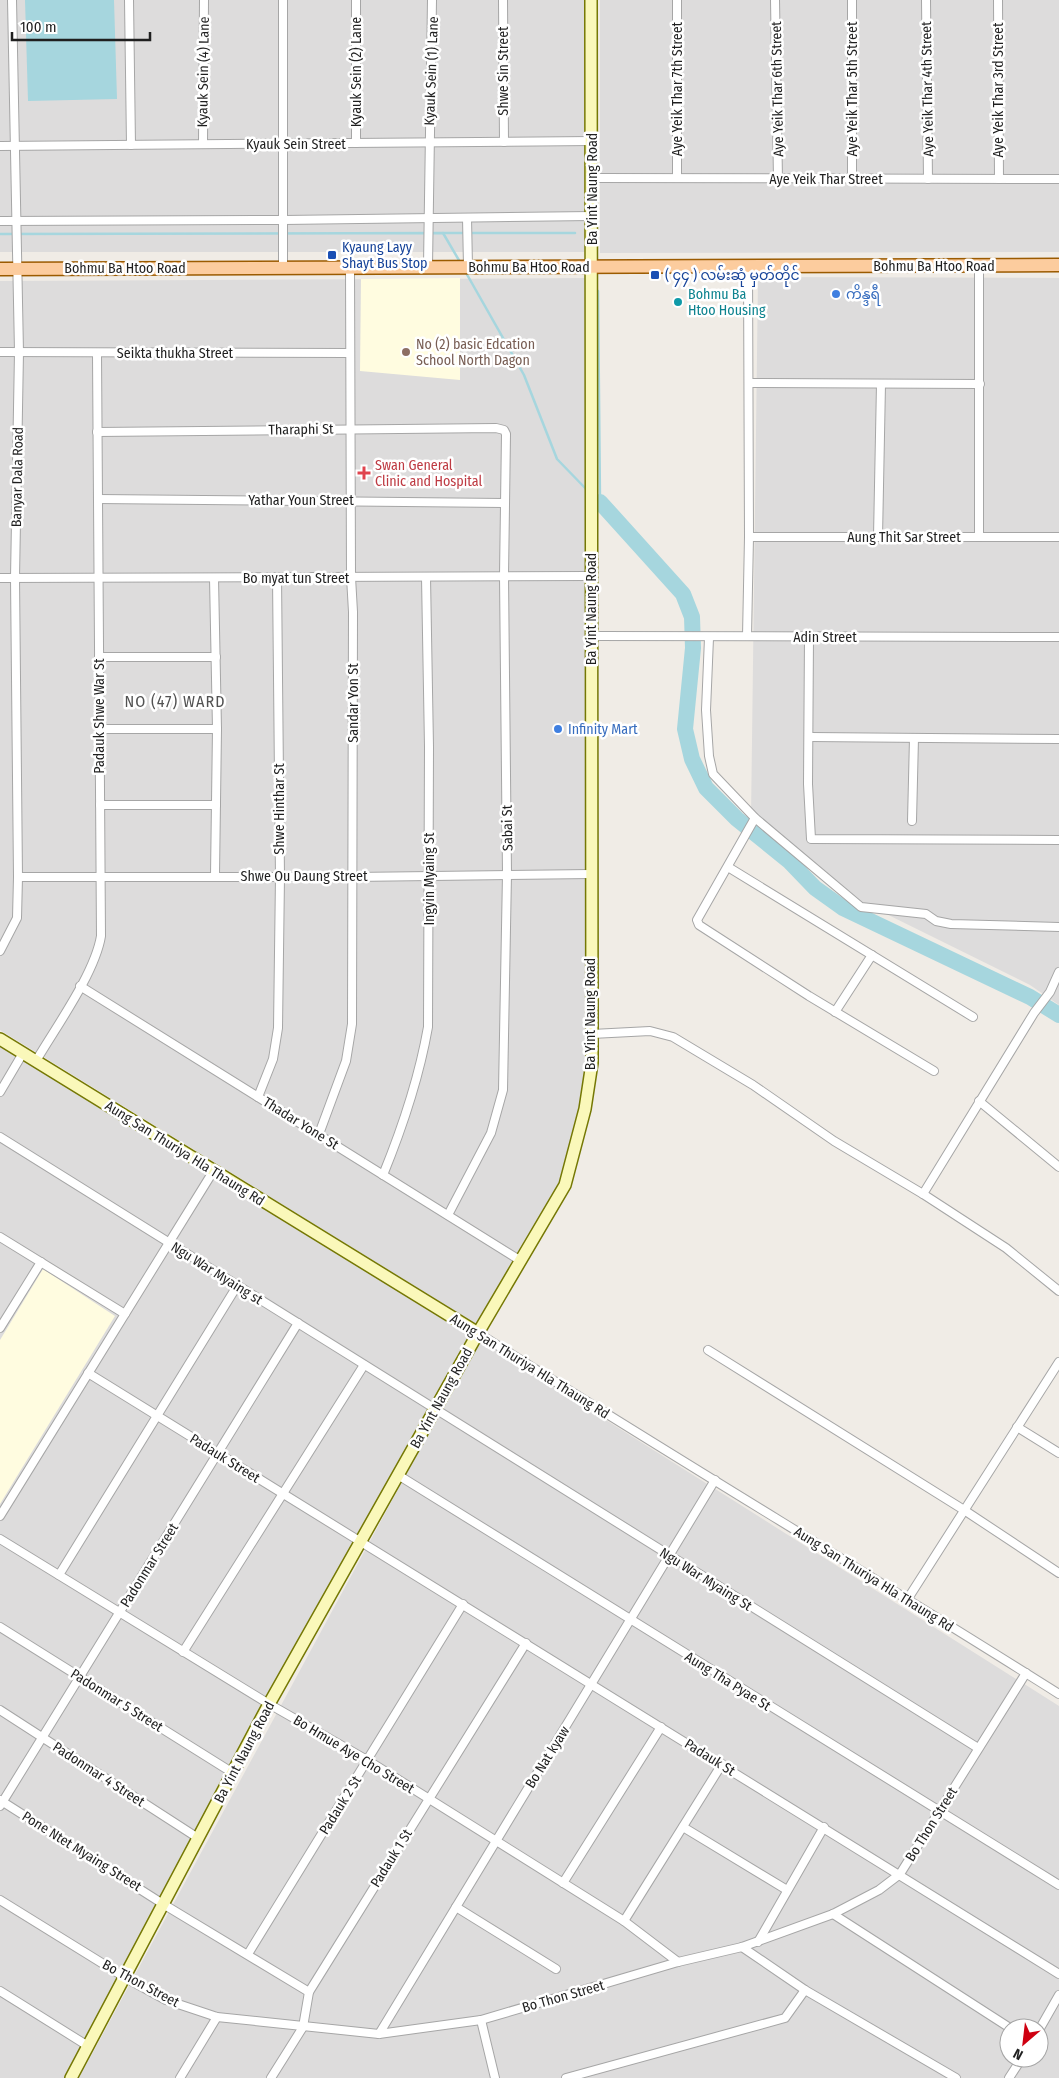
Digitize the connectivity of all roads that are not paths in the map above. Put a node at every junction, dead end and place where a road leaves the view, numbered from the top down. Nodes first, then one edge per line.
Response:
1 (12, 0) edge
2 (129, 0) edge
3 (204, 0) edge
4 (283, 0) edge
5 (356, 0) edge
6 (432, 0) edge
7 (503, 0) edge
8 (591, 0) edge
9 (676, 0) edge
10 (776, 0) edge
11 (852, 0) edge
12 (926, 0) edge
13 (998, 0) edge
14 (593, 141) junction
15 (504, 142) junction
16 (356, 143) junction
17 (429, 143) junction
18 (203, 144) junction
19 (283, 144) junction
20 (131, 145) junction
21 (0, 146) edge
22 (14, 146) junction
23 (592, 178) junction
24 (677, 178) junction
25 (778, 178) junction
26 (852, 179) junction
27 (928, 179) junction
28 (998, 179) junction
29 (1059, 179) edge
30 (592, 216) junction
31 (430, 218) junction
32 (284, 220) junction
33 (0, 221) edge
34 (16, 221) junction
35 (467, 221) junction
36 (468, 260) junction
37 (980, 265) junction
38 (1059, 265) edge
39 (283, 266) junction
40 (428, 266) junction
41 (748, 266) junction
42 (350, 267) junction
43 (592, 267) junction
44 (0, 269) edge
45 (17, 269) junction
46 (0, 352) edge
47 (19, 352) junction
48 (350, 353) junction
49 (97, 354) junction
50 (749, 383) junction
51 (881, 384) junction
52 (980, 384) junction
53 (350, 428) junction
54 (504, 430) joint
55 (98, 432) junction
56 (98, 499) junction
57 (350, 500) junction
58 (504, 503) junction
59 (749, 537) junction
60 (878, 537) junction
61 (979, 537) junction
62 (1059, 538) edge
63 (504, 576) junction
64 (591, 576) junction
65 (277, 577) junction
66 (426, 577) junction
67 (0, 578) edge
68 (15, 578) junction
69 (98, 578) junction
70 (214, 578) junction
71 (351, 578) junction
72 (591, 636) junction
73 (747, 636) junction
74 (809, 636) junction
75 (1059, 637) edge
76 (710, 638) junction
77 (98, 657) junction
78 (216, 657) junction
79 (99, 729) junction
80 (218, 729) junction
81 (810, 737) junction
82 (914, 738) junction
83 (1059, 739) edge
84 (100, 805) junction
85 (216, 805) junction
86 (755, 818) junction
87 (912, 821) dead end
88 (1059, 840) edge
89 (728, 867) junction
90 (507, 874) junction
91 (590, 874) junction
92 (429, 875) junction
93 (101, 876) junction
94 (215, 876) junction
95 (18, 877) junction
96 (280, 877) junction
97 (353, 877) junction
98 (1059, 927) edge
99 (0, 951) edge
100 (872, 955) junction
101 (1059, 972) edge
102 (80, 986) junction
103 (835, 1012) junction
104 (973, 1017) dead end
105 (592, 1034) junction
106 (0, 1039) edge
107 (23, 1053) junction
108 (36, 1061) junction
109 (934, 1071) dead end
110 (0, 1092) edge
111 (258, 1097) junction
112 (979, 1101) junction
113 (319, 1134) junction
114 (0, 1137) edge
115 (1059, 1167) edge
116 (214, 1170) junction
117 (383, 1174) junction
118 (923, 1194) junction
119 (448, 1215) junction
120 (0, 1237) edge
121 (169, 1243) junction
122 (521, 1261) junction
123 (41, 1262) junction
124 (237, 1286) junction
125 (1059, 1291) edge
126 (125, 1314) junction
127 (298, 1324) junction
128 (0, 1328) edge
129 (478, 1333) junction
130 (708, 1350) dead end
131 (1059, 1362) edge
132 (364, 1365) junction
133 (88, 1373) junction
134 (434, 1409) junction
135 (157, 1416) junction
136 (1018, 1428) junction
137 (218, 1453) junction
138 (1059, 1453) edge
139 (398, 1475) junction
140 (715, 1480) junction
141 (284, 1494) junction
142 (964, 1510) junction
143 (0, 1516) edge
144 (0, 1539) edge
145 (361, 1542) junction
146 (669, 1556) junction
147 (1059, 1573) edge
148 (59, 1575) junction
149 (907, 1600) junction
150 (463, 1604) junction
151 (119, 1612) junction
152 (630, 1620) junction
153 (0, 1627) edge
154 (526, 1643) junction
155 (183, 1652) junction
156 (1026, 1673) junction
157 (80, 1677) junction
158 (591, 1684) junction
159 (1059, 1694) edge
160 (269, 1704) junction
161 (0, 1710) edge
162 (661, 1727) junction
163 (42, 1737) junction
164 (978, 1748) junction
165 (367, 1760) junction
166 (722, 1764) junction
167 (233, 1773) junction
168 (428, 1799) junction
169 (1, 1802) edge
170 (939, 1812) junction
171 (682, 1827) junction
172 (824, 1828) junction
173 (198, 1838) junction
174 (495, 1841) junction
175 (900, 1874) junction
176 (563, 1883) junction
177 (1059, 1885) edge
178 (787, 1890) junction
179 (0, 1900) edge
180 (163, 1904) junction
181 (456, 1907) junction
182 (834, 1914) junction
183 (624, 1921) junction
184 (758, 1942) junction
185 (742, 1947) junction
186 (248, 1954) junction
187 (678, 1962) junction
188 (556, 1969) dead end
189 (1059, 1974) edge
190 (126, 1978) junction
191 (805, 1990) junction
192 (0, 1991) edge
193 (308, 1992) junction
194 (1059, 1995) edge
195 (217, 2018) junction
196 (1046, 2018) edge
197 (481, 2020) junction
198 (999, 2021) edge
199 (303, 2027) junction
200 (379, 2034) junction
201 (88, 2046) junction
202 (71, 2078) edge
203 (180, 2078) edge
204 (271, 2078) edge
205 (496, 2078) edge
206 (566, 2078) edge
207 (956, 2078) edge

1 - 22 street, Banyar Dala Road
2 - 20 street
3 - 18 street, Kyauk Sein (4) Lane
4 - 19 street
5 - 16 street, Kyauk Sein (2) Lane
6 - 17 street, Kyauk Sein (1) Lane
7 - 15 street, Shwe Sin Street
8 - 14 main road, Ba Yint Naung Road
9 - 24 street, Aye Yeik Thar 7th Street
10 - 25 street, Aye Yeik Thar 6th Street
11 - 26 street, Aye Yeik Thar 5th Street
12 - 27 street, Aye Yeik Thar 4th Street
13 - 28 street, Aye Yeik Thar 3rd Street
14 - 15 street, Kyauk Sein Street
14 - 23 main road, Ba Yint Naung Road
15 - 17 street, Kyauk Sein Street
16 - 17 street, Kyauk Sein Street
16 - 19 street, Kyauk Sein Street
17 - 31 street, Kyauk Sein (1) Lane
18 - 19 street, Kyauk Sein Street
18 - 20 street, Kyauk Sein Street
19 - 32 street
20 - 22 street, Kyauk Sein Street
21 - 22 street, Kyauk Sein Street
22 - 34 street, Banyar Dala Road
23 - 24 street, Aye Yeik Thar Street
23 - 30 main road, Ba Yint Naung Road
24 - 25 street, Aye Yeik Thar Street
25 - 26 street, Aye Yeik Thar Street
26 - 27 street, Aye Yeik Thar Street
27 - 28 street, Aye Yeik Thar Street
28 - 29 street, Aye Yeik Thar Street
30 - 35 street
30 - 43 main road, Ba Yint Naung Road
31 - 32 street
31 - 35 street
31 - 40 street, Kyauk Sein (1) Lane
32 - 34 street
32 - 39 street
33 - 34 street
34 - 45 street, Banyar Dala Road
35 - 36 street
36 - 40 main road, Bohmu Ba Htoo Road
36 - 43 main road, Bohmu Ba Htoo Road
37 - 38 main road, Bohmu Ba Htoo Road
37 - 41 main road, Bohmu Ba Htoo Road
37 - 52 street
39 - 42 main road, Bohmu Ba Htoo Road
39 - 45 main road, Bohmu Ba Htoo Road
40 - 42 main road, Bohmu Ba Htoo Road
41 - 43 main road, Bohmu Ba Htoo Road
41 - 50 street
42 - 48 street, Sandar Yon St
43 - 64 main road, Ba Yint Naung Road
44 - 45 main road, Bohmu Ba Htoo Road
45 - 47 street, Banyar Dala Road
46 - 47 street, Seikta thukha Street
47 - 49 street, Seikta thukha Street
47 - 68 street, Banyar Dala Road
48 - 49 street, Seikta thukha Street
48 - 53 street, Sandar Yon St
49 - 55 street, Padauk Shwe War St
50 - 51 street
50 - 59 street
51 - 52 street
51 - 60 street
52 - 61 street
53 - 54 street, Tharaphi St
53 - 55 street, Tharaphi St
53 - 57 street, Sandar Yon St
54 - 58 street, Sabai St
55 - 56 street, Padauk Shwe War St
56 - 57 street, Yathar Youn Street
56 - 69 street, Padauk Shwe War St
57 - 58 street, Yathar Youn Street
57 - 71 street, Sandar Yon St
58 - 63 street, Sabai St
59 - 60 street, Aung Thit Sar Street
59 - 73 street
60 - 61 street, Aung Thit Sar Street
61 - 62 street, Aung Thit Sar Street
63 - 64 street, Bo myat tun Street
63 - 66 street, Bo myat tun Street
63 - 90 street, Sabai St
64 - 72 main road, Ba Yint Naung Road
65 - 70 street, Bo myat tun Street
65 - 71 street, Bo myat tun Street
65 - 96 street, Shwe Hinthar St
66 - 71 street, Bo myat tun Street
66 - 92 street, Ingyin Myaing St
67 - 68 street, Bo myat tun Street
68 - 69 street, Bo myat tun Street
68 - 95 street, Banyar Dala Road
69 - 70 street, Bo myat tun Street
69 - 77 street, Padauk Shwe War St
70 - 78 street
71 - 97 street, Sandar Yon St
72 - 76 street, Adin Street
72 - 91 main road, Ba Yint Naung Road
73 - 74 street, Adin Street
73 - 76 street, Adin Street
74 - 75 street, Adin Street
74 - 81 street
76 - 86 street
77 - 78 street
77 - 79 street, Padauk Shwe War St
78 - 80 street
79 - 80 street
79 - 84 street, Padauk Shwe War St
80 - 85 street
81 - 82 street
81 - 88 street
82 - 83 street
82 - 87 street
84 - 85 street
84 - 93 street, Padauk Shwe War St
85 - 94 street
86 - 89 street
86 - 98 street
89 - 100 street
89 - 103 street
90 - 91 street, Shwe Ou Daung Street
90 - 92 street, Shwe Ou Daung Street
90 - 119 street, Sabai St
91 - 105 main road, Ba Yint Naung Road
92 - 97 street, Shwe Ou Daung Street
92 - 117 street, Ingyin Myaing St
93 - 94 street, Shwe Ou Daung Street
93 - 95 street, Shwe Ou Daung Street
93 - 102 street, Padauk Shwe War St
94 - 96 street, Shwe Ou Daung Street
95 - 99 street, Banyar Dala Road
96 - 97 street, Shwe Ou Daung Street
96 - 111 street, Shwe Hinthar St
97 - 113 street, Sandar Yon St
100 - 103 street
100 - 104 street
101 - 112 street
102 - 108 street, Padauk Shwe War St
102 - 111 street, Thadar Yone St
103 - 109 street
105 - 118 street
105 - 122 main road, Ba Yint Naung Road
106 - 107 main road, Aung San Thuriya Hla Thaung Rd
107 - 108 main road, Aung San Thuriya Hla Thaung Rd
107 - 110 street
108 - 116 main road, Aung San Thuriya Hla Thaung Rd
111 - 113 street, Thadar Yone St
112 - 115 street
112 - 118 street
113 - 117 street, Thadar Yone St
114 - 121 street, Ngu War Myaing st
116 - 121 street
116 - 129 main road, Aung San Thuriya Hla Thaung Rd
117 - 119 street, Thadar Yone St
118 - 125 street
119 - 122 street, Thadar Yone St
120 - 123 street
121 - 124 street, Ngu War Myaing st
121 - 126 street
122 - 129 main road, Ba Yint Naung Road
123 - 126 street
123 - 128 street
124 - 127 street, Ngu War Myaing st
124 - 135 street
126 - 133 street
127 - 132 street, Ngu War Myaing st
127 - 137 street, Padonmar Street
129 - 134 main road, Ba Yint Naung Road
129 - 140 street, Aung San Thuriya Hla Thaung Rd
130 - 142 street
131 - 136 street
132 - 134 street, Ngu War Myaing st
132 - 141 street
133 - 135 street, Padauk Street
133 - 143 street
134 - 139 main road, Ba Yint Naung Road
134 - 146 street, Ngu War Myaing St
135 - 137 street, Padauk Street
135 - 148 street
136 - 138 street
136 - 142 street
137 - 141 street, Padauk Street
137 - 151 street, Padonmar Street
139 - 145 main road, Ba Yint Naung Road
139 - 152 street, Aung Tha Pyae St
140 - 146 street, Bo Nat kyaw
140 - 149 street, Aung San Thuriya Hla Thaung Rd
141 - 145 street, Padauk Street
141 - 155 street
142 - 147 street
142 - 149 street
144 - 148 street, Bo Hmue Aye Cho Street
145 - 150 street, Padauk St
145 - 160 main road, Ba Yint Naung Road
146 - 152 street, Bo Nat kyaw
146 - 164 street, Ngu War Myaing St
148 - 151 street, Bo Hmue Aye Cho Street
149 - 156 street, Aung San Thuriya Hla Thaung Rd
150 - 154 street, Padauk St
150 - 165 street, Padauk 2 St
151 - 155 street, Bo Hmue Aye Cho Street
151 - 157 street, Padonmar Street
152 - 158 street, Bo Nat kyaw
152 - 170 street, Aung Tha Pyae St
153 - 157 street, Padonmar 5 Street
154 - 158 street, Padauk St
154 - 168 street, Padauk 1 St
155 - 160 street, Bo Hmue Aye Cho Street
156 - 159 street, Aung San Thuriya Hla Thaung Rd
156 - 164 street, Bo Thon Street
157 - 163 street, Padonmar Street
157 - 167 street, Padonmar 5 Street
158 - 162 street, Padauk St
158 - 174 street, Bo Nat kyaw
160 - 165 street, Bo Hmue Aye Cho Street
160 - 167 main road, Ba Yint Naung Road
161 - 163 street, Padonmar 4 Street
162 - 166 street, Padauk St
162 - 176 street
163 - 169 street, Padonmar Street
163 - 173 street, Padonmar 4 Street
164 - 170 street, Bo Thon Street
165 - 168 street, Bo Hmue Aye Cho Street
165 - 186 street, Padauk 2 St
166 - 171 street
166 - 172 street, Padauk St
167 - 173 main road, Ba Yint Naung Road
168 - 174 street, Bo Hmue Aye Cho Street
168 - 193 street, Padauk 1 St
169 - 180 street, Pone Ntet Myaing Street
170 - 175 street, Bo Thon Street
170 - 177 street, Aung Tha Pyae St
171 - 178 street
171 - 183 street
172 - 175 street, Padauk St
172 - 178 street
173 - 180 main road, Ba Yint Naung Road
174 - 176 street, Bo Hmue Aye Cho Street
174 - 181 street, Bo Nat kyaw
175 - 182 street, Bo Thon Street
175 - 189 street, Padauk St
176 - 183 street, Bo Hmue Aye Cho Street
178 - 184 street
179 - 190 street, Bo Thon Street
180 - 186 street, Pone Ntet Myaing Street
180 - 190 main road, Ba Yint Naung Road
181 - 188 street
181 - 200 street, Bo Nat kyaw
182 - 184 street, Bo Thon Street
182 - 198 street
183 - 187 street, Bo Hmue Aye Cho Street
184 - 185 street, Bo Thon Street
185 - 187 street, Bo Thon Street
185 - 191 street
186 - 193 street, Pone Ntet Myaing Street
187 - 197 street, Bo Thon Street
190 - 195 street, Bo Thon Street
190 - 201 main road, Ba Yint Naung Road
191 - 206 street
191 - 207 street
192 - 201 street
193 - 199 street, Padauk 1 St
194 - 196 street
195 - 199 street, Bo Thon Street
195 - 203 street
197 - 200 street, Bo Thon Street
197 - 205 street
199 - 200 street, Bo Thon Street
199 - 204 street, Padauk 1 St
201 - 202 main road, Ba Yint Naung Road

